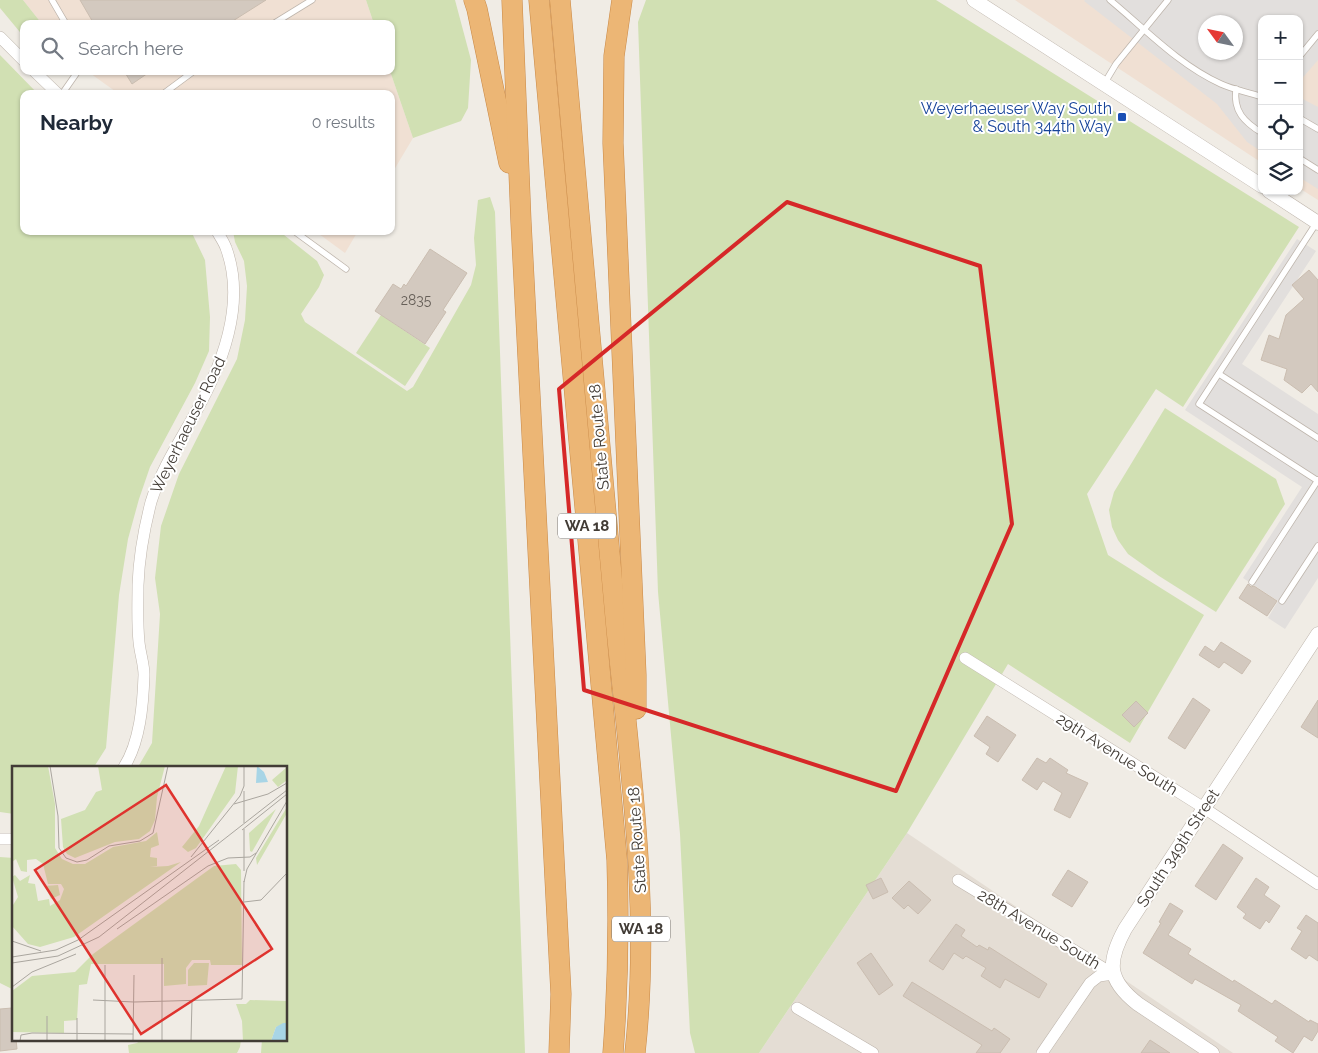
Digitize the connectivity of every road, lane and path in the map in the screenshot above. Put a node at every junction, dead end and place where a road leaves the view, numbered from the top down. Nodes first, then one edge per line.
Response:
1 (52, 0) edge
2 (312, 0) edge
3 (474, 0) edge
4 (512, 0) edge
5 (539, 0) edge
6 (560, 0) edge
7 (622, 0) edge
8 (974, 0) edge
9 (1110, 0) edge
10 (1168, 0) edge
11 (64, 20) edge
12 (280, 20) edge
13 (1144, 28) junction
14 (1318, 34) edge
15 (0, 37) edge
16 (1303, 52) edge
17 (20, 57) edge
18 (39, 75) edge
19 (75, 75) edge
20 (189, 75) edge
21 (1104, 84) junction
22 (1236, 89) junction
23 (55, 90) edge
24 (63, 90) edge
25 (168, 90) edge
26 (1258, 96) edge
27 (1303, 120) edge
28 (1318, 129) edge
29 (1258, 130) edge
30 (1303, 161) edge
31 (1318, 170) edge
32 (1258, 183) edge
33 (1275, 195) edge
34 (521, 222) junction
35 (1317, 222) edge
36 (219, 235) edge
37 (299, 235) edge
38 (346, 269) dead end
39 (1218, 374) junction
40 (1318, 438) edge
41 (1318, 481) edge
42 (1318, 546) edge
43 (1252, 582) dead end
44 (1282, 601) dead end
45 (1316, 641) edge
46 (965, 658) dead end
47 (125, 766) edge
48 (636, 806) junction
49 (1204, 808) junction
50 (958, 880) dead end
51 (1318, 884) edge
52 (1113, 974) junction
53 (797, 1008) dead end
54 (559, 1053) edge
55 (613, 1053) edge
56 (635, 1053) edge
57 (873, 1053) edge
58 (1042, 1053) edge
59 (1212, 1053) edge

1 - 11 lane
2 - 12 lane
3 - 34 highway
4 - 34 highway
5 - 55 highway, State Route 18 / WA 18
6 - 48 highway, State Route 18 / WA 18
7 - 48 highway
8 - 21 street
9 - 13 lane
10 - 13 lane
13 - 21 lane
13 - 22 lane
14 - 16 lane
15 - 17 street
18 - 23 street
19 - 24 lane
20 - 25 lane
21 - 32 street
22 - 26 lane
22 - 29 lane
27 - 28 lane
30 - 31 lane
33 - 35 street
34 - 54 highway
35 - 39 lane
36 - 47 street, Weyerhaeuser Road
37 - 38 lane
39 - 40 lane
39 - 41 lane
41 - 43 lane
42 - 44 lane
45 - 49 street, South 349th Street
46 - 49 street, 29th Avenue South
48 - 56 highway, State Route 18 / WA 18
49 - 51 street, 29th Avenue South
49 - 52 street, South 349th Street
50 - 52 street, 28th Avenue South
52 - 58 street
52 - 59 street, 28th Avenue South
53 - 57 street

